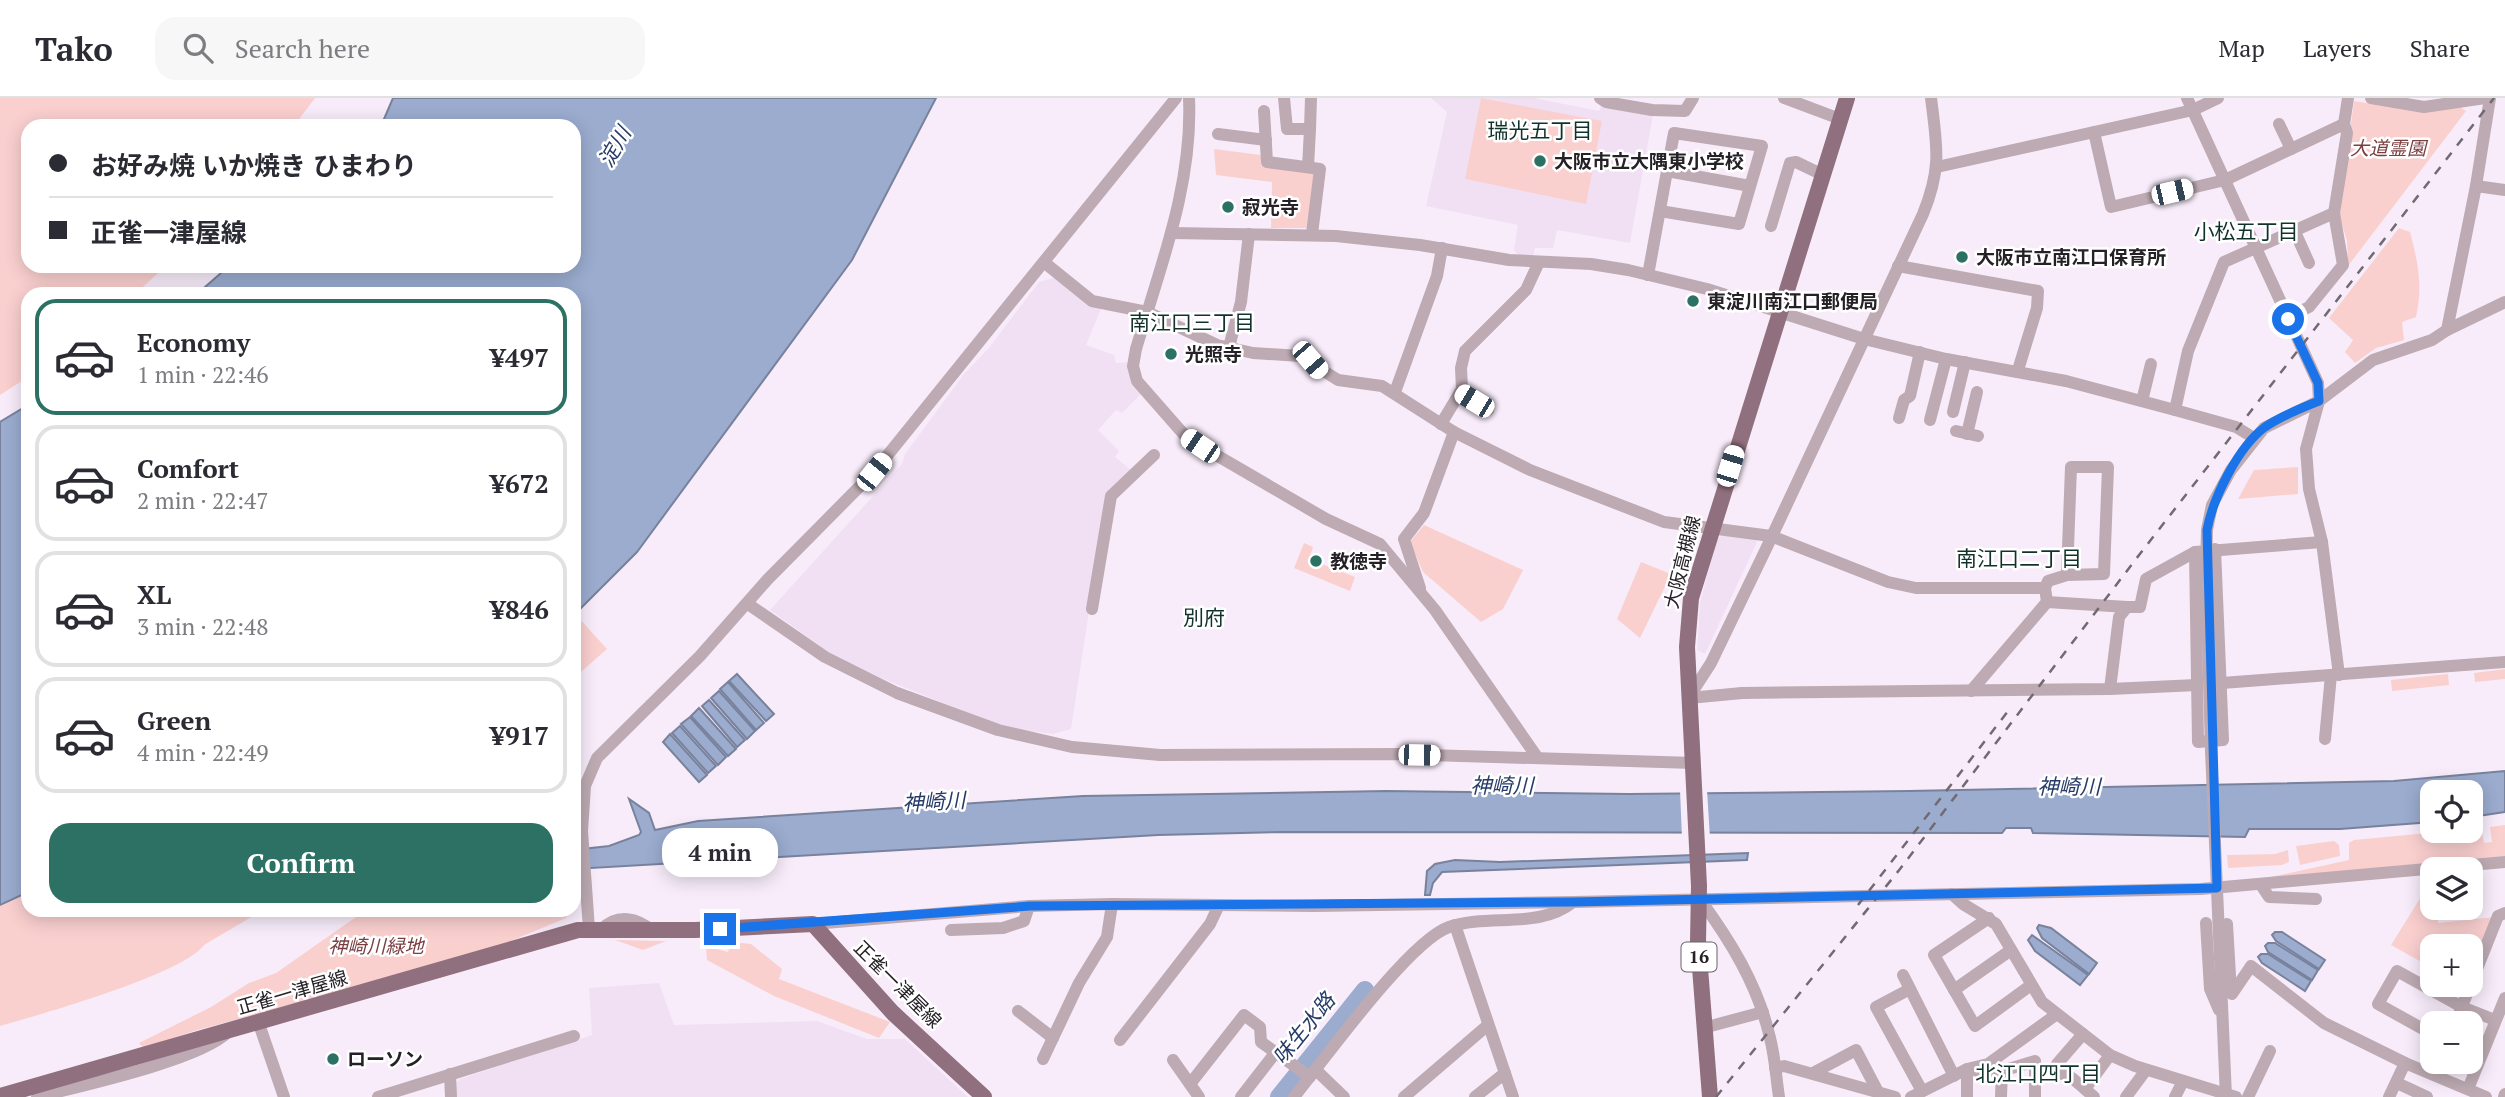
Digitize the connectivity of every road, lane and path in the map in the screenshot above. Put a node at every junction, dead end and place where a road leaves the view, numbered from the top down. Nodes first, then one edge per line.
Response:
1 (1176, 98) edge
2 (1189, 98) edge
3 (1284, 98) edge
4 (1290, 98) edge
5 (1311, 98) edge
6 (1600, 98) edge
7 (1693, 98) edge
8 (1784, 98) edge
9 (1847, 98) edge
10 (1931, 98) edge
11 (2218, 98) edge
12 (2348, 98) edge
13 (2371, 98) edge
14 (2489, 98) edge
15 (2505, 100) edge
16 (2190, 104) edge
17 (1264, 111) dead end
18 (1840, 119) junction
19 (1229, 121) dead end
20 (2279, 124) dead end
21 (2344, 124) junction
22 (1310, 129) junction
23 (2094, 132) junction
24 (1266, 140) junction
25 (2291, 149) junction
26 (1308, 167) junction
27 (1937, 167) junction
28 (1667, 171) junction
29 (1823, 175) junction
30 (2225, 180) junction
31 (1750, 186) junction
32 (2476, 186) junction
33 (2505, 190) edge
34 (1660, 211) junction
35 (2334, 213) junction
36 (1771, 226) dead end
37 (2295, 232) junction
38 (1171, 233) junction
39 (1249, 234) junction
40 (1312, 234) junction
41 (1442, 248) junction
42 (2256, 249) junction
43 (1539, 262) junction
44 (2309, 262) dead end
45 (1045, 263) junction
46 (1898, 266) junction
47 (1648, 275) junction
48 (2505, 302) edge
49 (1779, 311) junction
50 (1147, 312) junction
51 (2287, 318) junction
52 (2447, 330) junction
53 (1864, 339) junction
54 (1229, 347) junction
55 (1920, 352) junction
56 (1946, 359) junction
57 (1965, 362) junction
58 (2151, 364) dead end
59 (2018, 370) junction
60 (1395, 392) junction
61 (1977, 392) dead end
62 (1460, 393) junction
63 (2142, 401) junction
64 (2319, 401) junction
65 (1973, 408) junction
66 (1488, 410) dead end
67 (2175, 410) junction
68 (1943, 411) junction
69 (1899, 418) dead end
70 (1441, 424) junction
71 (1454, 432) junction
72 (1967, 434) dead end
73 (2254, 438) junction
74 (1154, 455) dead end
75 (1711, 529) junction
76 (1771, 537) junction
77 (2322, 542) junction
78 (2205, 550) junction
79 (2067, 575) junction
80 (2045, 588) junction
81 (1422, 595) junction
82 (2047, 602) junction
83 (748, 604) junction
84 (2127, 607) junction
85 (1092, 608) dead end
86 (2505, 662) edge
87 (2335, 675) junction
88 (2222, 683) junction
89 (2197, 685) junction
90 (2110, 689) junction
91 (1972, 691) junction
92 (1689, 698) junction
93 (2325, 739) dead end
94 (1537, 757) junction
95 (1693, 768) junction
96 (2505, 862) edge
97 (2217, 883) junction
98 (2261, 885) junction
99 (1699, 892) junction
100 (1952, 894) junction
101 (2316, 899) dead end
102 (1573, 902) junction
103 (1112, 904) junction
104 (1219, 905) junction
105 (1030, 906) junction
106 (2505, 913) edge
107 (1989, 918) junction
108 (2227, 922) dead end
109 (2206, 923) dead end
110 (813, 924) junction
111 (1455, 925) junction
112 (596, 929) junction
113 (951, 930) dead end
114 (2011, 950) junction
115 (1903, 975) dead end
116 (2031, 985) junction
117 (1910, 989) junction
118 (1954, 990) junction
119 (2232, 994) junction
120 (2505, 998) edge
121 (2462, 1007) junction
122 (1018, 1011) dead end
123 (2460, 1011) edge
124 (1763, 1012) junction
125 (2057, 1014) junction
126 (2223, 1020) junction
127 (2496, 1020) junction
128 (258, 1024) junction
129 (1488, 1025) junction
130 (1707, 1027) junction
131 (2420, 1027) edge
132 (228, 1032) junction
133 (2083, 1034) junction
134 (574, 1036) dead end
135 (1053, 1038) junction
136 (1120, 1040) dead end
137 (2270, 1051) dead end
138 (1276, 1052) junction
139 (2110, 1055) junction
140 (1043, 1059) dead end
141 (1173, 1060) dead end
142 (2406, 1063) junction
143 (2420, 1065) edge
144 (1774, 1068) junction
145 (1967, 1069) junction
146 (2146, 1070) junction
147 (2002, 1071) junction
148 (1313, 1073) junction
149 (1505, 1073) junction
150 (1813, 1073) junction
151 (450, 1074) junction
152 (2446, 1074) edge
153 (1954, 1076) junction
154 (2183, 1081) junction
155 (2397, 1083) junction
156 (1190, 1084) junction
157 (2468, 1089) junction
158 (1877, 1090) junction
159 (2090, 1093) edge
160 (1916, 1094) edge
161 (0, 1096) edge
162 (2229, 1096) edge
163 (37, 1097) edge
164 (284, 1097) edge
165 (378, 1097) edge
166 (451, 1097) edge
167 (984, 1097) edge
168 (1199, 1097) edge
169 (1241, 1097) edge
170 (1294, 1097) edge
171 (1344, 1097) edge
172 (1404, 1097) edge
173 (1475, 1097) edge
174 (1513, 1097) edge
175 (1710, 1097) edge
176 (1779, 1097) edge
177 (1895, 1097) edge
178 (1967, 1097) edge
179 (2001, 1097) edge
180 (2035, 1097) edge
181 (2126, 1097) edge
182 (2175, 1097) edge
183 (2248, 1097) edge
184 (2389, 1097) edge
185 (2427, 1097) edge
186 (2486, 1097) edge

1 - 45 street
2 - 38 street
3 - 4 street
3 - 22 street
5 - 22 street
6 - 7 street
8 - 18 street
9 - 18 main road, 大阪高槻線 / 16
10 - 27 street
11 - 16 street
12 - 21 street
13 - 14 street
14 - 15 street
14 - 32 street
16 - 23 street
16 - 30 street
17 - 24 street
18 - 29 main road, 大阪高槻線 / 16
19 - 24 street
20 - 25 street
21 - 25 street
21 - 35 street
22 - 26 street
23 - 27 street
23 - 30 street
24 - 26 street
25 - 30 street
26 - 40 street
27 - 46 street
28 - 31 street
28 - 31 street
28 - 34 street
29 - 36 street
29 - 49 main road, 大阪高槻線 / 16
30 - 42 street
31 - 34 street
32 - 33 street
32 - 52 street
34 - 47 street
35 - 37 street
35 - 51 street
37 - 42 street
37 - 44 street
38 - 39 street
38 - 50 street
39 - 40 street
39 - 54 street
40 - 41 street
41 - 43 street
41 - 60 street
42 - 51 street
42 - 67 street
43 - 47 street
43 - 62 street
45 - 50 street
45 - 83 street
46 - 53 street
46 - 59 street
47 - 49 street
48 - 52 street
49 - 53 street
49 - 75 main road, 大阪高槻線 / 16
50 - 54 street
50 - 81 street
51 - 64 street
52 - 64 street
53 - 55 street
53 - 76 street
54 - 60 street
55 - 56 street
55 - 69 street
56 - 57 street
56 - 68 street
57 - 59 street
57 - 68 street
58 - 63 street
59 - 63 street
60 - 70 street
61 - 65 street
62 - 66 street
62 - 70 street
63 - 67 street
64 - 73 street
64 - 77 street
65 - 68 street
65 - 72 street
67 - 73 street
70 - 71 street
71 - 75 street
71 - 81 street
73 - 78 street
74 - 85 street
75 - 76 street
75 - 92 main road, 大阪高槻線 / 16
76 - 80 street
76 - 92 street
77 - 78 street
77 - 87 street
78 - 84 street
78 - 88 street
78 - 89 street
78 - 97 street, bridge
79 - 79 street
79 - 80 street
80 - 82 street
81 - 94 street
82 - 84 street
82 - 91 street
83 - 94 street
83 - 112 street
84 - 90 street
86 - 87 street
87 - 88 street
87 - 93 street
88 - 89 street
89 - 90 street
90 - 91 street
91 - 92 street
92 - 95 main road, 大阪高槻線 / 16
94 - 95 street
95 - 99 main road, 大阪高槻線 / 16
96 - 98 street
97 - 98 street
97 - 100 street
97 - 126 street
98 - 101 street
99 - 100 street
99 - 102 street
99 - 124 street
99 - 130 main road, 大阪高槻線 / 16
100 - 107 street
102 - 104 street
102 - 111 street
103 - 104 street
103 - 105 street
103 - 135 street
104 - 136 street
105 - 110 street
105 - 113 street
106 - 121 street
107 - 114 street
107 - 118 street
108 - 119 street
109 - 126 street
110 - 112 main road, 正雀一津屋線
110 - 167 main road, 正雀一津屋線
111 - 129 street
111 - 148 street
112 - 128 main road, 正雀一津屋線
114 - 116 street
114 - 118 street
115 - 117 street
116 - 118 street
116 - 125 street
117 - 153 street
117 - 160 street
119 - 126 street
119 - 142 street
120 - 127 street
121 - 123 street
121 - 127 street
121 - 131 street
122 - 135 street
124 - 130 street
124 - 144 street
125 - 133 street
125 - 145 street
126 - 162 street
127 - 157 street
128 - 132 main road, 正雀一津屋線
128 - 164 street
129 - 149 street
129 - 172 street
130 - 175 main road, 大阪高槻線 / 16
132 - 161 main road, 正雀一津屋線
132 - 163 street
133 - 139 street
133 - 159 street
134 - 151 street
135 - 140 street
137 - 183 street
138 - 148 street
138 - 156 street
138 - 169 street
139 - 146 street
139 - 159 street
141 - 156 street
142 - 143 street
142 - 155 street
144 - 150 street
144 - 176 street
145 - 147 street
145 - 153 street
145 - 178 street
146 - 154 street
146 - 181 street
147 - 179 street
147 - 180 street
148 - 170 street
148 - 171 street
149 - 173 street
149 - 174 street
150 - 158 street
150 - 158 street
151 - 165 street
151 - 166 street
152 - 157 street
153 - 160 street
154 - 162 street
154 - 182 street
155 - 184 street
155 - 185 street
156 - 168 street
157 - 186 street
158 - 177 street

